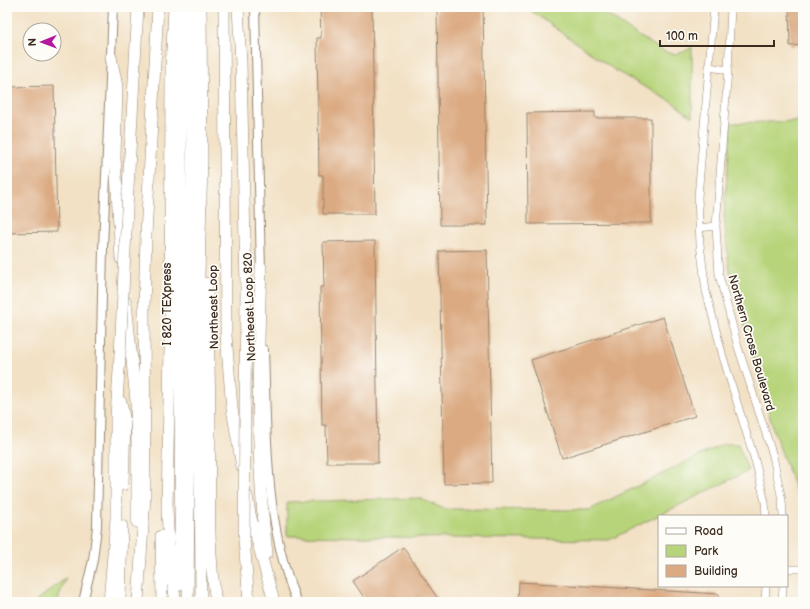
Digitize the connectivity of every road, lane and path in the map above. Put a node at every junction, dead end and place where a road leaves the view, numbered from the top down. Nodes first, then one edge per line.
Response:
1 (113, 7) edge
2 (138, 7) edge
3 (158, 7) edge
4 (174, 7) edge
5 (181, 7) edge
6 (191, 7) edge
7 (201, 7) edge
8 (224, 7) edge
9 (238, 7) edge
10 (255, 7) edge
11 (714, 7) edge
12 (731, 7) edge
13 (111, 57) junction
14 (710, 67) junction
15 (728, 70) junction
16 (202, 160) junction
17 (716, 226) junction
18 (699, 228) junction
19 (261, 267) junction
20 (169, 306) junction
21 (119, 386) junction
22 (766, 515) edge
23 (783, 515) edge
24 (244, 539) junction
25 (141, 548) junction
26 (788, 569) edge
27 (803, 569) edge
28 (269, 581) junction
29 (766, 587) edge
30 (783, 587) edge
31 (83, 602) edge
32 (109, 602) edge
33 (120, 602) edge
34 (138, 602) edge
35 (162, 602) edge
36 (177, 602) edge
37 (188, 602) edge
38 (200, 602) edge
39 (216, 602) edge
40 (242, 602) edge
41 (249, 602) edge
42 (274, 602) edge
43 (296, 602) edge
44 (765, 602) edge
45 (782, 602) edge

1 - 13 main road
2 - 21 highway, bridge
3 - 25 highway
4 - 20 highway
5 - 36 highway, I 820 TEXpress
6 - 37 highway, I 820 TEXpress
7 - 16 highway
8 - 28 highway, Northeast Loop
9 - 24 highway, bridge
10 - 19 main road, Northeast Loop 820
11 - 14 street
12 - 15 street, Northern Cross Boulevard
13 - 25 highway
13 - 31 main road
14 - 15 street
14 - 18 street
15 - 17 street, Northern Cross Boulevard
16 - 38 highway
16 - 39 highway
17 - 18 street
17 - 23 street, Northern Cross Boulevard
18 - 22 street
19 - 28 highway
19 - 43 main road, Northeast Loop 820
20 - 35 highway
20 - 36 highway
21 - 32 highway
21 - 33 highway
24 - 40 highway
24 - 41 highway
25 - 34 highway
26 - 27 street
28 - 42 highway, Northeast Loop
29 - 44 street
30 - 45 street

